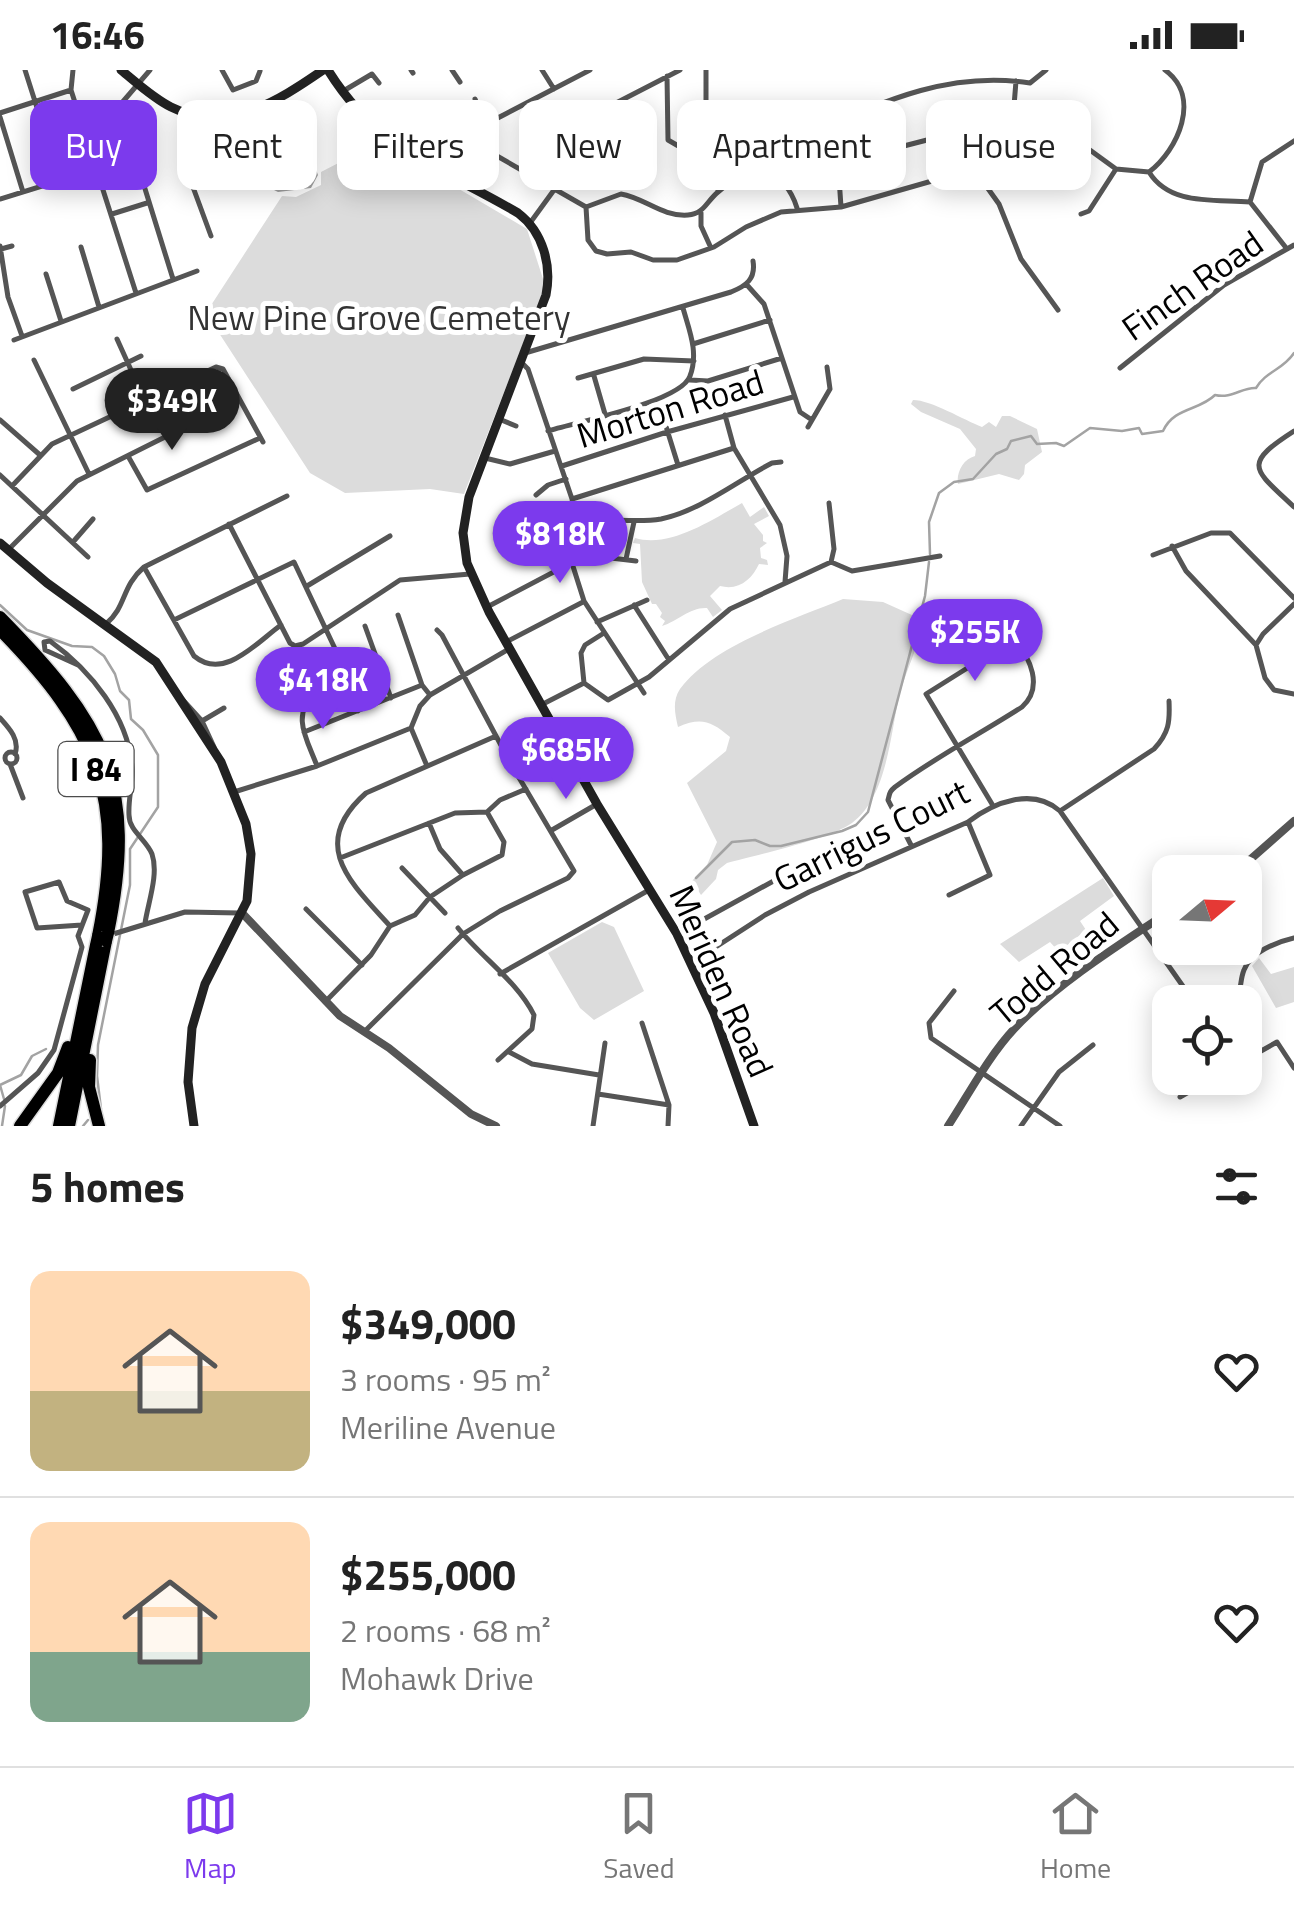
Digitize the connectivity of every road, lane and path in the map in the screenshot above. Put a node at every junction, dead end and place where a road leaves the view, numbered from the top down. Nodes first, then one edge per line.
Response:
1 (25, 70) edge
2 (73, 70) edge
3 (120, 70) edge
4 (150, 70) edge
5 (222, 70) edge
6 (260, 70) edge
7 (325, 70) edge
8 (452, 70) edge
9 (542, 70) edge
10 (590, 70) edge
11 (680, 70) edge
12 (706, 70) edge
13 (1046, 70) edge
14 (1165, 70) edge
15 (667, 76) junction
16 (1016, 81) junction
17 (460, 82) dead end
18 (379, 83) dead end
19 (139, 84) junction
20 (554, 89) junction
21 (72, 90) junction
22 (342, 92) junction
23 (35, 100) edge
24 (42, 100) edge
25 (75, 100) edge
26 (124, 100) edge
27 (274, 100) edge
28 (350, 100) edge
29 (622, 100) edge
30 (706, 100) edge
31 (887, 100) edge
32 (1013, 100) edge
33 (30, 104) edge
34 (177, 109) edge
35 (0, 115) edge
36 (499, 117) edge
37 (1294, 141) edge
38 (677, 145) edge
39 (1091, 150) edge
40 (1116, 168) junction
41 (1149, 172) junction
42 (926, 183) edge
43 (30, 189) edge
44 (104, 190) edge
45 (144, 190) edge
46 (193, 190) edge
47 (476, 190) edge
48 (554, 190) joint
49 (840, 190) edge
50 (990, 190) edge
51 (718, 191) joint
52 (22, 192) junction
53 (0, 199) edge
54 (1250, 202) junction
55 (148, 203) junction
56 (586, 207) junction
57 (797, 208) junction
58 (841, 208) junction
59 (700, 212) junction
60 (112, 214) junction
61 (1082, 214) dead end
62 (530, 223) junction
63 (210, 236) dead end
64 (1294, 245) edge
65 (12, 246) dead end
66 (81, 247) dead end
67 (0, 248) edge
68 (711, 248) junction
69 (1287, 249) junction
70 (753, 262) dead end
71 (197, 271) dead end
72 (46, 274) dead end
73 (173, 280) junction
74 (747, 285) junction
75 (136, 294) junction
76 (682, 306) junction
77 (100, 307) junction
78 (1058, 310) dead end
79 (770, 320) junction
80 (60, 321) junction
81 (22, 336) junction
82 (117, 339) dead end
83 (14, 340) dead end
84 (693, 344) junction
85 (141, 356) dead end
86 (523, 357) junction
87 (782, 358) junction
88 (34, 360) dead end
89 (694, 361) junction
90 (128, 363) junction
91 (827, 367) dead end
92 (1120, 368) dead end
93 (594, 376) junction
94 (578, 378) dead end
95 (690, 380) junction
96 (73, 389) dead end
97 (793, 397) junction
98 (240, 400) junction
99 (145, 401) junction
100 (605, 414) junction
101 (725, 415) junction
102 (499, 419) junction
103 (0, 420) edge
104 (664, 420) dead end
105 (516, 426) dead end
106 (548, 431) junction
107 (1294, 431) edge
108 (667, 432) junction
109 (70, 435) junction
110 (734, 448) junction
111 (555, 451) junction
112 (40, 455) junction
113 (128, 456) junction
114 (483, 456) junction
115 (781, 462) dead end
116 (678, 465) junction
117 (562, 466) junction
118 (0, 474) edge
119 (89, 474) junction
120 (750, 475) junction
121 (566, 479) junction
122 (12, 486) junction
123 (287, 496) dead end
124 (536, 496) dead end
125 (572, 499) junction
126 (829, 503) dead end
127 (1294, 507) edge
128 (42, 514) junction
129 (94, 519) dead end
130 (576, 522) junction
131 (634, 522) junction
132 (229, 524) junction
133 (390, 536) dead end
134 (73, 542) junction
135 (4, 546) edge
136 (1172, 546) junction
137 (1152, 555) dead end
138 (88, 556) dead end
139 (940, 556) dead end
140 (626, 558) junction
141 (571, 560) junction
142 (636, 562) dead end
143 (831, 562) junction
144 (144, 567) junction
145 (470, 574) junction
146 (257, 579) junction
147 (785, 584) junction
148 (306, 586) junction
149 (647, 600) dead end
150 (584, 601) junction
151 (1294, 601) edge
152 (634, 605) junction
153 (486, 607) junction
154 (398, 616) dead end
155 (0, 617) edge
156 (174, 620) junction
157 (598, 622) junction
158 (106, 624) junction
159 (280, 625) junction
160 (365, 626) dead end
161 (324, 629) junction
162 (0, 630) edge
163 (436, 630) dead end
164 (604, 632) junction
165 (1256, 645) junction
166 (508, 646) junction
167 (669, 660) junction
168 (78, 666) junction
169 (464, 675) junction
170 (584, 683) junction
171 (638, 684) junction
172 (422, 685) junction
173 (316, 692) dead end
174 (644, 693) dead end
175 (1294, 694) edge
176 (430, 695) junction
177 (179, 698) junction
178 (392, 698) junction
179 (1169, 701) dead end
180 (541, 705) junction
181 (224, 708) dead end
182 (358, 711) junction
183 (0, 718) edge
184 (202, 721) junction
185 (411, 728) junction
186 (304, 732) junction
187 (496, 736) junction
188 (960, 747) junction
189 (214, 752) junction
190 (317, 766) junction
191 (426, 766) junction
192 (526, 789) junction
193 (234, 792) junction
194 (23, 798) dead end
195 (597, 804) junction
196 (992, 804) junction
197 (487, 812) junction
198 (1060, 812) junction
199 (1294, 821) edge
200 (968, 822) junction
201 (429, 824) junction
202 (552, 830) junction
203 (911, 846) junction
204 (1255, 855) edge
205 (340, 858) junction
206 (808, 862) dead end
207 (402, 868) dead end
208 (463, 876) junction
209 (652, 888) junction
210 (949, 895) dead end
211 (430, 898) junction
212 (306, 908) dead end
213 (445, 913) dead end
214 (243, 914) junction
215 (1152, 923) edge
216 (145, 924) junction
217 (82, 925) junction
218 (390, 926) junction
219 (1142, 930) junction
220 (460, 931) junction
221 (677, 934) junction
222 (104, 938) junction
223 (1294, 938) edge
224 (691, 963) junction
225 (362, 965) junction
226 (500, 974) junction
227 (1182, 985) edge
228 (1242, 985) edge
229 (954, 990) dead end
230 (91, 992) junction
231 (326, 1002) junction
232 (642, 1024) dead end
233 (364, 1032) junction
234 (605, 1043) dead end
235 (1093, 1045) dead end
236 (1262, 1050) edge
237 (508, 1052) junction
238 (498, 1060) dead end
239 (1294, 1068) edge
240 (600, 1074) junction
241 (983, 1074) junction
242 (597, 1094) junction
243 (1183, 1095) edge
244 (1180, 1097) dead end
245 (669, 1105) junction
246 (0, 1106) edge
247 (1033, 1108) junction
248 (20, 1126) edge
249 (59, 1126) edge
250 (68, 1126) edge
251 (99, 1126) edge
252 (194, 1126) edge
253 (496, 1126) edge
254 (593, 1126) edge
255 (668, 1126) edge
256 (754, 1126) edge
257 (948, 1126) edge
258 (1021, 1126) edge
259 (1060, 1126) edge

1 - 23 street
2 - 21 street
3 - 19 main road
4 - 19 street
5 - 6 street
7 - 22 main road
7 - 27 main road
8 - 17 street
9 - 20 street
10 - 20 street
11 - 15 street
12 - 30 street
13 - 16 street
14 - 41 street
15 - 29 street
15 - 38 street
16 - 31 street
16 - 32 street
18 - 22 street
19 - 26 street
19 - 34 main road
20 - 36 street
21 - 24 street
21 - 25 street
22 - 28 main road
33 - 35 street
35 - 52 street
37 - 54 street
39 - 40 street
40 - 41 street
40 - 61 street
41 - 54 street
42 - 58 street
43 - 52 street
44 - 60 street
45 - 55 street
46 - 63 street
47 - 62 main road
48 - 56 street
48 - 62 street
49 - 58 street
50 - 78 street
51 - 57 street
51 - 59 street
52 - 53 street
54 - 69 street
55 - 60 street
55 - 73 street
56 - 59 street
56 - 68 street
57 - 58 street
57 - 68 street
59 - 68 street
60 - 75 street
62 - 86 main road, Meriden Road
64 - 69 street, Finch Road
65 - 67 street
66 - 77 street
67 - 81 street
69 - 92 street, Finch Road
70 - 74 street
71 - 73 street
72 - 80 street
73 - 75 street
74 - 76 street
74 - 79 street
75 - 77 street
76 - 84 street
76 - 86 street
77 - 80 street
79 - 84 street
79 - 87 street
80 - 81 street
81 - 83 street
82 - 90 street
84 - 89 street
85 - 90 street
86 - 102 main road, Meriden Road
86 - 106 street
87 - 95 street
87 - 97 street
88 - 109 street
89 - 93 street
89 - 95 street
90 - 96 street
90 - 99 street
91 - 97 street
93 - 94 street
93 - 100 street
95 - 100 street
97 - 101 street, Morton Road
98 - 99 street
98 - 113 street
98 - 113 street
99 - 109 street
100 - 106 street
101 - 108 street, Morton Road
101 - 110 street
102 - 105 street
102 - 114 main road, Meriden Road
103 - 112 street
104 - 108 street
106 - 111 street
107 - 127 street
108 - 116 street
108 - 117 street, Morton Road
109 - 112 street
109 - 119 street
110 - 116 street
110 - 120 street
111 - 114 street
111 - 117 street
112 - 122 street
113 - 119 street
114 - 145 main road, Meriden Road
115 - 120 street
116 - 125 street
117 - 121 street
118 - 122 street
119 - 128 street
120 - 131 street
120 - 147 street
121 - 124 street
121 - 125 street
122 - 128 street
123 - 132 street
125 - 130 street
126 - 143 street
128 - 134 street
128 - 135 street
129 - 134 street
130 - 131 street
130 - 141 street
131 - 140 street
132 - 144 street
132 - 146 street
133 - 148 street
134 - 138 street
135 - 158 main road
136 - 137 street
136 - 151 street
136 - 165 street
139 - 143 street
140 - 141 street
140 - 142 street
141 - 150 street
141 - 153 street
143 - 147 street
144 - 156 street
144 - 158 street
145 - 153 main road, Meriden Road
145 - 161 street
146 - 148 street
146 - 156 street
146 - 159 street
147 - 167 street
148 - 161 street
149 - 152 street
150 - 157 street
150 - 166 street
151 - 165 street
152 - 157 street
152 - 167 street
153 - 166 main road, Meriden Road
154 - 172 street
155 - 222 highway, I 84
156 - 159 street
157 - 164 street
158 - 177 main road
159 - 161 street
160 - 178 street
161 - 182 street
162 - 222 highway, I 84
163 - 169 street
164 - 170 street
164 - 171 street
165 - 175 street
166 - 169 street
166 - 180 main road, Meriden Road
167 - 171 street
168 - 168 street
168 - 216 street
169 - 176 street
169 - 187 street
170 - 171 street
170 - 180 street
171 - 174 street
172 - 176 street
172 - 178 street
173 - 186 street
176 - 185 street
177 - 184 street
177 - 189 main road
178 - 182 street
179 - 198 street
180 - 195 main road, Meriden Road
181 - 184 street
182 - 186 street
183 - 194 street
184 - 189 street
185 - 190 street
185 - 191 street
186 - 190 street
187 - 191 street
187 - 192 street
188 - 188 street
188 - 196 street
188 - 203 street
189 - 193 main road
190 - 193 street
191 - 205 street
192 - 197 street
192 - 202 street
193 - 214 main road
195 - 202 street
195 - 209 main road, Meriden Road
196 - 198 street, Garrigus Court
196 - 200 street, Garrigus Court
197 - 201 street
197 - 208 street
198 - 219 street
199 - 204 street
200 - 203 street, Garrigus Court
200 - 210 street
201 - 205 street
201 - 208 street
202 - 220 street
203 - 224 street, Garrigus Court
205 - 218 street
206 - 221 street
207 - 211 street
208 - 211 street
209 - 221 main road, Meriden Road
209 - 226 street
211 - 213 street
211 - 218 street
212 - 225 street
214 - 216 street
214 - 231 street
214 - 252 main road
215 - 219 street, Todd Road
216 - 222 street
217 - 217 street
217 - 222 street
218 - 225 street
219 - 227 street
219 - 241 street, Todd Road
220 - 226 street
220 - 233 street
221 - 224 main road, Meriden Road
222 - 230 highway, I 84
222 - 246 street
223 - 228 street
224 - 256 main road, Meriden Road
225 - 231 street
226 - 237 street
229 - 241 street
230 - 248 highway
230 - 249 highway, I 84
230 - 250 highway, I 84
230 - 251 highway
231 - 233 street
232 - 245 street
233 - 253 street
234 - 240 street
235 - 247 street
236 - 239 street
237 - 238 street
237 - 240 street
240 - 242 street
241 - 247 street
241 - 257 street, Todd Road
242 - 245 street
242 - 254 street
243 - 244 street
245 - 255 street
247 - 258 street
247 - 259 street

